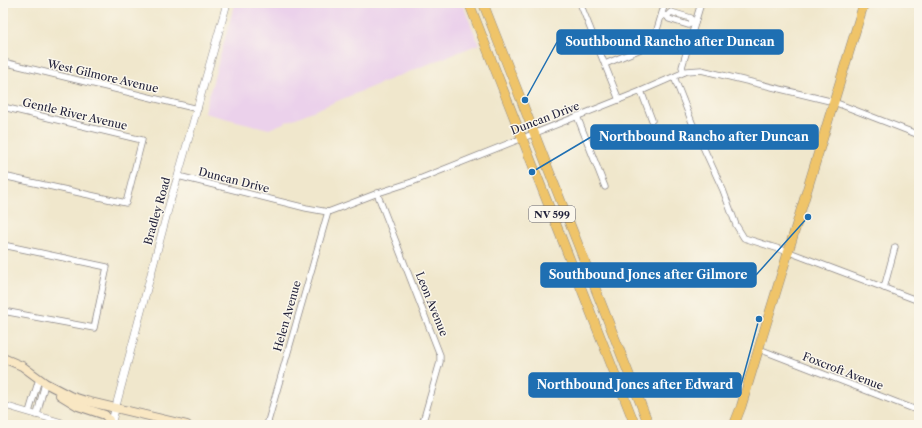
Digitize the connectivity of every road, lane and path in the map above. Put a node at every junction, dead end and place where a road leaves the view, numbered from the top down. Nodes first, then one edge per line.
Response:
1 (227, 3) edge
2 (469, 3) edge
3 (475, 3) edge
4 (483, 3) edge
5 (580, 3) edge
6 (665, 3) edge
7 (702, 3) edge
8 (864, 3) edge
9 (664, 15) junction
10 (694, 23) junction
11 (492, 25) junction
12 (3, 62) edge
13 (605, 64) junction
14 (684, 72) junction
15 (674, 77) junction
16 (641, 91) junction
17 (619, 100) junction
18 (834, 102) junction
19 (3, 107) edge
20 (198, 109) junction
21 (577, 116) junction
22 (652, 120) dead end
23 (534, 133) junction
24 (919, 135) edge
25 (522, 137) junction
26 (3, 176) edge
27 (178, 176) junction
28 (605, 187) dead end
29 (377, 193) junction
30 (328, 212) junction
31 (3, 245) edge
32 (896, 247) dead end
33 (789, 252) junction
34 (884, 288) junction
35 (919, 301) edge
36 (3, 311) edge
37 (759, 349) junction
38 (3, 358) edge
39 (42, 381) junction
40 (53, 387) junction
41 (3, 405) edge
42 (115, 407) junction
43 (919, 411) edge
44 (29, 412) junction
45 (37, 415) junction
46 (61, 423) edge
47 (110, 425) edge
48 (187, 425) edge
49 (267, 425) edge
50 (422, 425) edge
51 (635, 425) edge
52 (649, 425) edge
53 (734, 425) edge

1 - 20 street, Bradley Road
2 - 25 main road, NV 599
3 - 11 main road
4 - 11 main road, NV 599
5 - 13 street
6 - 9 street
7 - 10 street
8 - 18 main road
9 - 10 street
9 - 13 street
10 - 14 street
11 - 23 main road, NV 599
12 - 20 street, West Gilmore Avenue
13 - 17 street
14 - 15 street, Duncan Drive
14 - 18 street, Duncan Drive
15 - 16 street, Duncan Drive
15 - 33 street
16 - 17 street, Duncan Drive
16 - 22 street
17 - 21 street, Duncan Drive
18 - 24 street, Duncan Drive
18 - 33 main road
19 - 26 street, Gentle River Avenue
20 - 27 street, Bradley Road
21 - 23 street, Duncan Drive
21 - 28 street
23 - 25 street, Duncan Drive
23 - 52 main road, NV 599
25 - 29 street, Duncan Drive
25 - 51 main road, NV 599
27 - 30 street, Duncan Drive
27 - 42 street, Bradley Road
29 - 30 street, Duncan Drive
29 - 50 street, Leon Avenue
30 - 49 street, Helen Avenue
31 - 36 street
32 - 34 street
33 - 34 street
33 - 37 main road
34 - 35 street
37 - 43 street, Foxcroft Avenue
37 - 53 main road
38 - 39 main road
39 - 40 main road
39 - 44 street
39 - 45 street
40 - 42 main road
40 - 47 main road
41 - 44 street
42 - 47 street, Bradley Road
42 - 48 main road
44 - 45 street
45 - 46 street

